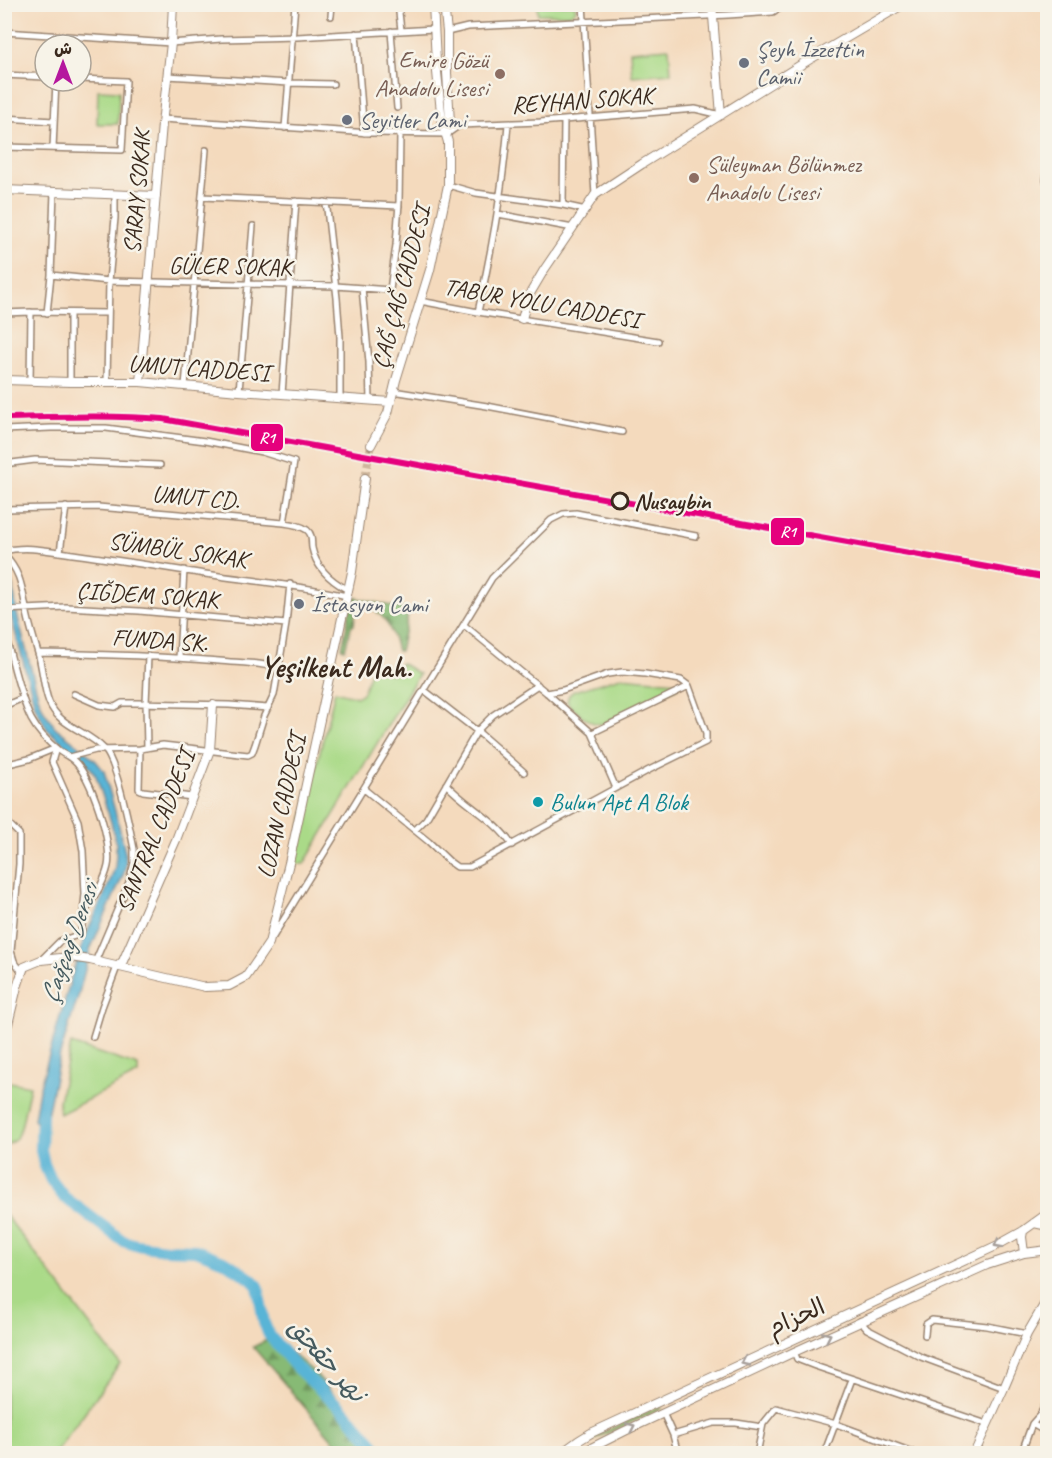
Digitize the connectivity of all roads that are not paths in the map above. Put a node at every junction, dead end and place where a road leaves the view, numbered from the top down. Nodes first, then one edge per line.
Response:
1 (5, 4) edge
2 (173, 4) edge
3 (295, 4) edge
4 (332, 4) edge
5 (398, 4) edge
6 (433, 4) edge
7 (444, 4) edge
8 (583, 4) edge
9 (712, 4) edge
10 (785, 4) edge
11 (904, 4) edge
12 (4, 10) edge
13 (332, 16) dead end
14 (713, 16) junction
15 (584, 21) junction
16 (434, 29) junction
17 (401, 30) junction
18 (391, 31) junction
19 (4, 32) edge
20 (447, 32) junction
21 (356, 33) junction
22 (293, 37) junction
23 (171, 43) junction
24 (4, 75) edge
25 (33, 76) edge
26 (167, 76) junction
27 (93, 80) edge
28 (289, 83) junction
29 (333, 84) dead end
30 (55, 93) edge
31 (397, 108) dead end
32 (721, 115) junction
33 (591, 117) junction
34 (4, 118) edge
35 (162, 119) junction
36 (564, 120) junction
37 (54, 121) junction
38 (508, 124) junction
39 (285, 128) junction
40 (364, 133) junction
41 (400, 134) junction
42 (447, 134) junction
43 (4, 147) edge
44 (53, 148) junction
45 (206, 150) dead end
46 (1047, 169) edge
47 (1046, 180) dead end
48 (448, 184) junction
49 (4, 190) edge
50 (54, 192) junction
51 (115, 195) junction
52 (595, 195) junction
53 (156, 196) junction
54 (501, 196) junction
55 (201, 197) junction
56 (296, 201) junction
57 (325, 202) junction
58 (562, 205) junction
59 (399, 206) junction
60 (586, 210) junction
61 (498, 214) junction
62 (253, 226) dead end
63 (573, 228) junction
64 (51, 275) junction
65 (109, 280) junction
66 (149, 282) junction
67 (194, 283) junction
68 (247, 284) junction
69 (291, 285) junction
70 (336, 286) junction
71 (362, 288) junction
72 (420, 301) junction
73 (31, 312) junction
74 (478, 312) junction
75 (47, 313) junction
76 (70, 313) junction
77 (108, 313) junction
78 (4, 314) edge
79 (522, 319) junction
80 (658, 341) dead end
81 (4, 380) edge
82 (30, 381) junction
83 (107, 381) junction
84 (70, 382) junction
85 (140, 382) junction
86 (185, 386) junction
87 (239, 391) junction
88 (393, 391) junction
89 (282, 394) junction
90 (340, 398) junction
91 (370, 401) junction
92 (391, 402) junction
93 (4, 430) edge
94 (622, 432) dead end
95 (371, 445) tunnel mouth
96 (4, 464) edge
97 (160, 465) dead end
98 (365, 478) tunnel mouth
99 (66, 507) junction
100 (4, 509) edge
101 (284, 523) junction
102 (696, 536) dead end
103 (60, 552) junction
104 (4, 553) edge
105 (184, 570) junction
106 (290, 584) junction
107 (347, 593) junction
108 (24, 608) junction
109 (5, 610) edge
110 (181, 615) junction
111 (286, 624) junction
112 (464, 625) junction
113 (4, 631) edge
114 (38, 653) junction
115 (148, 656) junction
116 (179, 658) junction
117 (279, 669) junction
118 (538, 685) junction
119 (689, 686) junction
120 (424, 690) junction
121 (548, 693) junction
122 (74, 694) dead end
123 (23, 698) junction
124 (146, 703) junction
125 (213, 705) junction
126 (4, 706) edge
127 (268, 708) junction
128 (477, 731) junction
129 (592, 733) junction
130 (56, 748) junction
131 (147, 748) junction
132 (140, 749) junction
133 (106, 750) junction
134 (210, 750) junction
135 (69, 757) junction
136 (4, 765) edge
137 (524, 772) dead end
138 (446, 784) junction
139 (616, 788) junction
140 (364, 789) junction
141 (192, 797) junction
142 (4, 819) edge
143 (415, 830) junction
144 (512, 845) junction
145 (83, 915) junction
146 (269, 943) junction
147 (4, 954) edge
148 (12, 956) junction
149 (41, 960) junction
150 (92, 961) junction
151 (117, 967) junction
152 (22, 972) junction
153 (6, 1026) edge
154 (93, 1037) dead end
155 (1047, 1213) edge
156 (1034, 1223) junction
157 (1047, 1226) edge
158 (1023, 1231) junction
159 (1047, 1250) edge
160 (1024, 1253) junction
161 (1047, 1298) edge
162 (860, 1321) junction
163 (925, 1335) dead end
164 (1027, 1335) junction
165 (794, 1352) junction
166 (852, 1379) junction
167 (1004, 1388) junction
168 (662, 1399) junction
169 (1047, 1400) edge
170 (665, 1412) junction
171 (836, 1424) junction
172 (987, 1424) junction
173 (1032, 1424) junction
174 (762, 1427) junction
175 (1047, 1433) edge
176 (673, 1435) junction
177 (560, 1454) edge
178 (579, 1454) edge
179 (678, 1454) edge
180 (757, 1454) edge
181 (824, 1454) edge
182 (918, 1454) edge
183 (974, 1454) edge
184 (1020, 1454) edge

1 - 12 street
2 - 23 main road, SARAY SOKAK
3 - 22 street
4 - 13 street
5 - 17 street
6 - 16 main road
7 - 20 main road
8 - 15 street
9 - 14 main road
10 - 14 street
11 - 32 main road
14 - 15 street
14 - 32 main road
15 - 20 street
15 - 33 street
16 - 17 street
16 - 42 main road
17 - 18 street
18 - 21 street
18 - 31 street
19 - 23 street
20 - 42 main road
21 - 22 street
21 - 40 street
22 - 23 street
22 - 28 street
23 - 26 main road, SARAY SOKAK
24 - 25 street
26 - 28 street
26 - 35 main road, SARAY SOKAK
27 - 44 street
28 - 29 street
28 - 39 street
30 - 37 street
32 - 33 street, REYHAN SOKAK
32 - 52 main road
33 - 36 street, REYHAN SOKAK
33 - 52 street
34 - 37 street
35 - 39 street, REYHAN SOKAK
35 - 53 main road, SARAY SOKAK
36 - 38 street, REYHAN SOKAK
36 - 58 street
37 - 44 street
38 - 42 street, REYHAN SOKAK
38 - 54 street
39 - 40 street, REYHAN SOKAK
40 - 41 street, REYHAN SOKAK
41 - 42 street, REYHAN SOKAK
41 - 59 street
42 - 48 main road, ÇAĞ ÇAĞ CADDESI
43 - 44 street
45 - 55 street
46 - 47 street
48 - 54 street
48 - 72 main road, ÇAĞ ÇAĞ CADDESI
49 - 50 main road
50 - 51 main road
50 - 64 street
51 - 53 main road
51 - 65 street
52 - 60 main road
53 - 66 main road, SARAY SOKAK
54 - 58 street
54 - 61 street
55 - 56 street
55 - 67 street
56 - 57 street
56 - 69 street
57 - 59 street
57 - 70 street
58 - 60 street
59 - 71 street, GÜLER SOKAK
60 - 63 main road
61 - 63 street
61 - 74 street
62 - 68 street
63 - 79 main road
64 - 65 street, GÜLER SOKAK
64 - 75 street
65 - 66 street, GÜLER SOKAK
65 - 77 street
66 - 67 street, GÜLER SOKAK
66 - 85 main road, SARAY SOKAK
67 - 68 street, GÜLER SOKAK
67 - 86 street
68 - 69 street, GÜLER SOKAK
68 - 87 street
69 - 70 street, GÜLER SOKAK
69 - 89 street
70 - 71 street, GÜLER SOKAK
70 - 90 street
71 - 91 street
72 - 74 street, TABUR YOLU CADDESI
72 - 88 main road, ÇAĞ ÇAĞ CADDESI
73 - 75 street
73 - 78 street
73 - 82 street
74 - 79 street, TABUR YOLU CADDESI
75 - 76 street
76 - 77 street
76 - 84 street
77 - 83 street
79 - 80 street, TABUR YOLU CADDESI
81 - 82 main road, UMUT CADDESI
82 - 84 main road, UMUT CADDESI
83 - 84 main road, UMUT CADDESI
83 - 85 main road, UMUT CADDESI
85 - 86 main road, UMUT CADDESI
86 - 87 main road, UMUT CADDESI
87 - 89 main road, UMUT CADDESI
88 - 92 main road, ÇAĞ ÇAĞ CADDESI
88 - 94 street
89 - 90 main road, UMUT CADDESI
90 - 91 main road, UMUT CADDESI
91 - 92 main road, UMUT CADDESI
92 - 95 main road, ÇAĞ ÇAĞ CADDESI
93 - 101 street
96 - 97 street
98 - 107 main road, LOZAN CADDESI
99 - 100 street, UMUT CD.
99 - 101 street, UMUT CD.
99 - 103 street
101 - 107 street, UMUT CD.
102 - 112 street
103 - 104 street, SÜMBÜL SOKAK
103 - 105 street, SÜMBÜL SOKAK
104 - 108 street
105 - 106 street, SÜMBÜL SOKAK
105 - 110 street
106 - 107 street, SÜMBÜL SOKAK
106 - 111 street
107 - 146 main road, LOZAN CADDESI
108 - 109 street, ÇIĞDEM SOKAK
108 - 110 street, ÇIĞDEM SOKAK
108 - 114 street
110 - 111 street, ÇIĞDEM SOKAK
110 - 116 street
111 - 117 street
112 - 118 street
112 - 120 street
113 - 123 street
114 - 115 street, FUNDA SK.
114 - 133 street
115 - 116 street, FUNDA SK.
115 - 124 street
116 - 117 street, FUNDA SK.
117 - 127 street
118 - 121 street
118 - 128 street
119 - 121 street
119 - 129 street
119 - 139 street
120 - 128 street
120 - 140 street
121 - 129 street
122 - 124 street
123 - 126 street
123 - 130 street
124 - 125 street
124 - 131 street
125 - 127 street
125 - 134 main road, SANTRAL CADDESI
127 - 134 street
128 - 137 street
128 - 138 street
129 - 139 street
130 - 135 street
130 - 136 street
130 - 145 street
131 - 132 street
131 - 134 street
132 - 133 street
132 - 141 street
133 - 135 street
133 - 150 street
134 - 141 main road, SANTRAL CADDESI
135 - 145 street
138 - 143 street
138 - 144 street
139 - 144 street
140 - 143 street
140 - 146 street
141 - 151 main road, SANTRAL CADDESI
142 - 148 street
143 - 144 street
145 - 149 street
146 - 151 main road, LOZAN CADDESI
147 - 148 street
148 - 152 street
149 - 150 main road, LOZAN CADDESI
149 - 152 main road
150 - 151 main road, LOZAN CADDESI
151 - 154 street
152 - 153 main road
155 - 156 main road, الحزام
156 - 157 main road
156 - 158 main road, الحزام
158 - 160 main road
158 -> 168 main road, الحزام
159 - 160 main road, الحزام
160 - 162 main road, الحزام
161 - 164 main road
165 -> 162 main road, الحزام
162 - 167 street
163 - 164 street
164 - 167 main road
165 - 166 street
165 - 170 main road, الحزام
166 - 171 street
166 - 172 street
167 - 172 main road
168 - 170 main road
168 - 177 main road, الحزام
169 - 173 street
170 - 176 street
178 -> 170 main road, الحزام
171 - 174 street
171 - 181 street
171 - 182 street
172 - 183 main road
173 - 175 street
173 - 184 street
174 - 176 street
174 - 180 street
176 - 179 street

